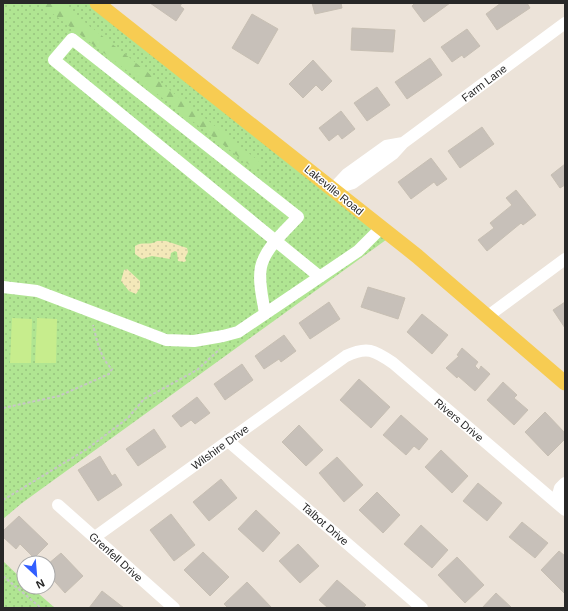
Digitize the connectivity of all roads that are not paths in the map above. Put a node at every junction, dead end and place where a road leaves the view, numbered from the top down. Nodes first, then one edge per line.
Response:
1 (97, 3) edge
2 (565, 23) edge
3 (333, 189) junction
4 (381, 228) junction
5 (275, 243) junction
6 (565, 259) edge
7 (320, 277) junction
8 (3, 288) edge
9 (265, 314) junction
10 (488, 316) junction
11 (346, 356) joint
12 (565, 383) edge
13 (228, 441) junction
14 (565, 483) edge
15 (562, 503) edge
16 (58, 505) dead end
17 (94, 537) junction
18 (174, 608) edge
19 (422, 608) edge

1 - 3 main road, Lakeville Road
2 - 3 street, Farm Lane
3 - 4 main road, Lakeville Road
4 - 7 street
4 - 10 main road, Lakeville Road
5 - 5 street
5 - 7 street
5 - 9 street
6 - 10 street
7 - 9 street
8 - 9 street
10 - 12 main road, Lakeville Road
11 - 13 street, Wilshire Drive
11 - 15 street, Rivers Drive
13 - 17 street, Wilshire Drive
13 - 19 street, Talbot Drive
14 - 15 street
16 - 17 street, Grenfell Drive
17 - 18 street, Grenfell Drive

